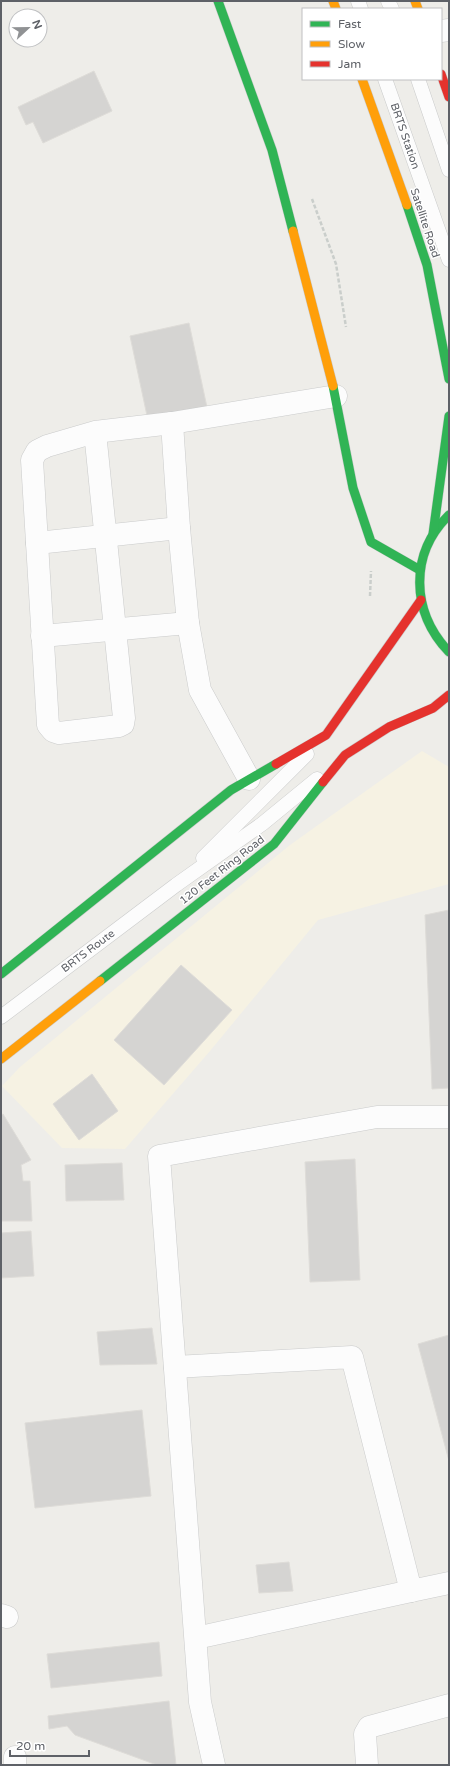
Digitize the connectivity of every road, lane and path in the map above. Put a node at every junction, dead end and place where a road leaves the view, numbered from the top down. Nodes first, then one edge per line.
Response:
1 (218, 1) edge
2 (442, 77) edge
3 (362, 80) edge
4 (385, 80) edge
5 (418, 80) edge
6 (449, 97) edge
7 (449, 170) edge
8 (449, 260) edge
9 (449, 379) edge
10 (336, 396) junction
11 (449, 416) edge
12 (172, 423) junction
13 (95, 432) junction
14 (449, 515) edge
15 (179, 528) junction
16 (433, 534) junction
17 (105, 536) junction
18 (37, 543) junction
19 (420, 570) junction
20 (421, 600) junction
21 (188, 622) junction
22 (115, 630) junction
23 (42, 636) junction
24 (449, 652) edge
25 (449, 695) edge
26 (326, 734) junction
27 (345, 755) junction
28 (249, 779) junction
29 (176, 885) junction
30 (1, 974) edge
31 (1, 1017) edge
32 (1, 1059) edge
33 (449, 1117) edge
34 (175, 1367) junction
35 (449, 1583) edge
36 (411, 1591) junction
37 (196, 1638) junction
38 (449, 1705) edge
39 (214, 1765) edge
40 (367, 1765) edge

1 - 10 main road
2 - 6 main road
3 - 9 main road, Satellite Road
4 - 8 lane, BRTS Station
5 - 7 lane
10 - 12 street
10 - 19 main road
11 - 16 main road
12 - 13 street
12 - 15 street
13 - 17 street
13 - 18 street
14 - 16 main road
15 - 17 street
15 - 21 street
16 - 19 main road
17 - 18 street
17 - 22 street
18 - 23 street
19 - 20 main road
20 - 24 main road
20 - 26 main road
21 - 22 street
21 - 28 street
22 - 23 street
22 - 23 street
25 - 27 main road, 120 Feet Ring Road
26 - 28 main road
26 - 29 lane, BRTS Route
27 - 29 lane, BRTS Route
27 - 32 main road, 120 Feet Ring Road
28 - 30 main road
29 - 31 lane, BRTS Route
33 - 34 street
34 - 36 street
34 - 37 street
35 - 36 street
36 - 37 street
37 - 39 street
38 - 40 street

